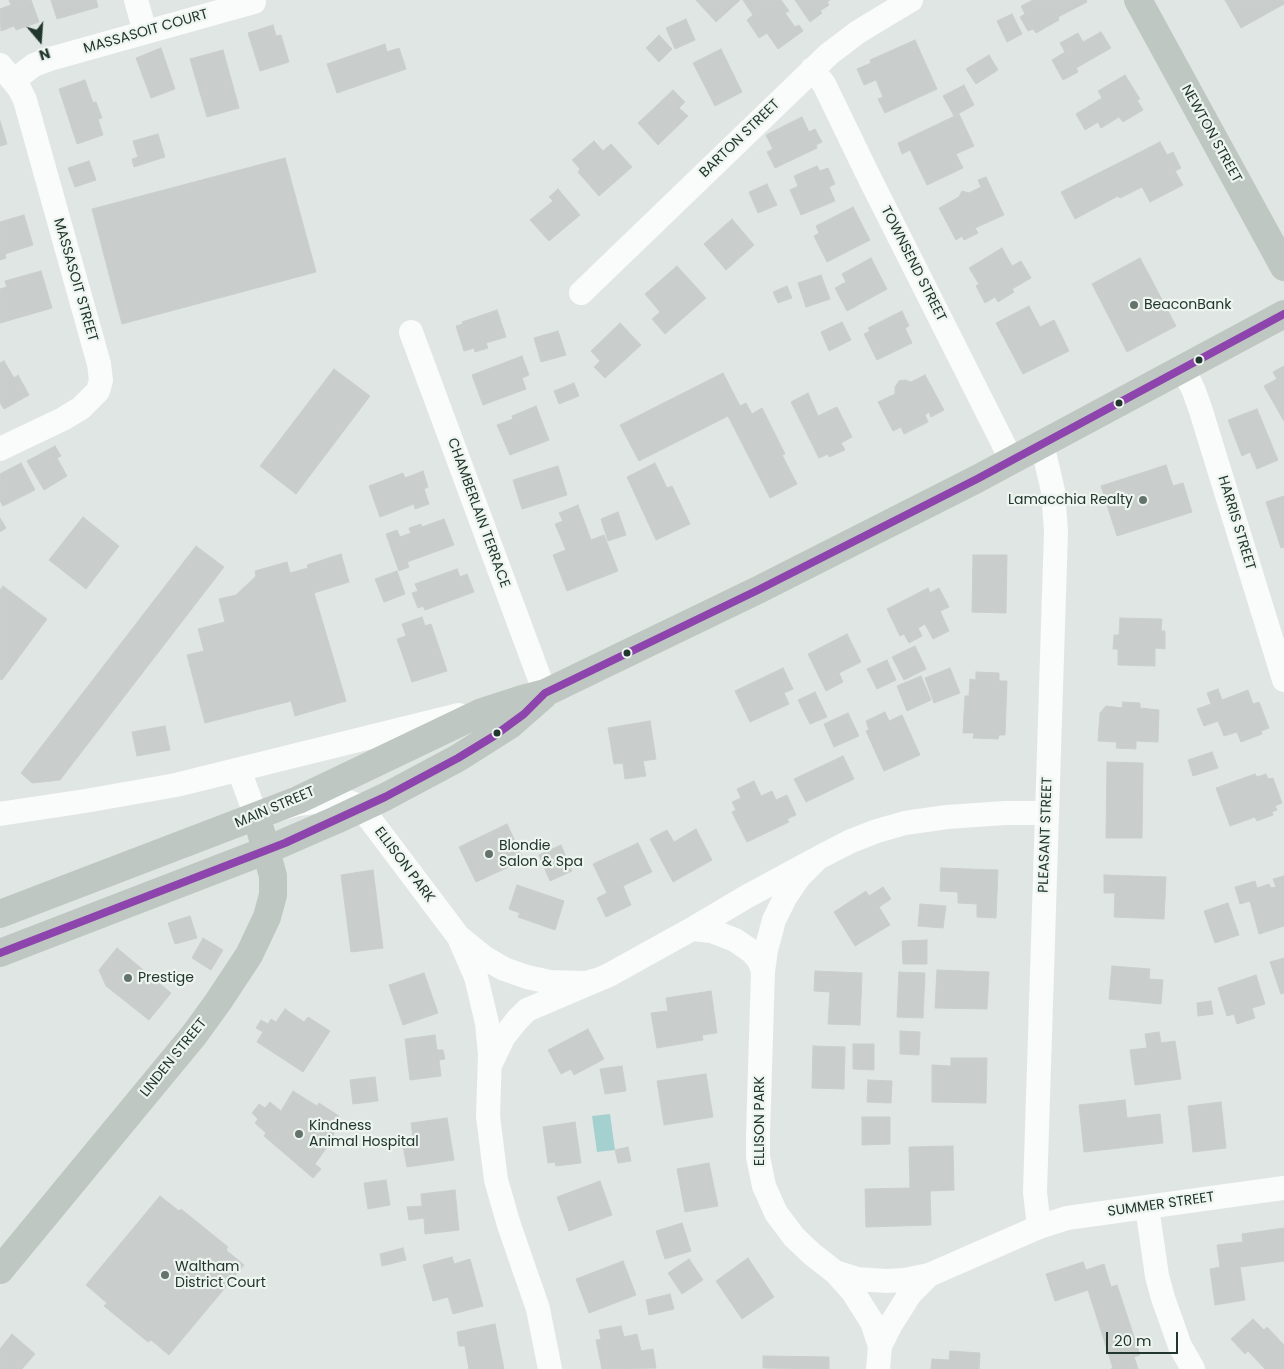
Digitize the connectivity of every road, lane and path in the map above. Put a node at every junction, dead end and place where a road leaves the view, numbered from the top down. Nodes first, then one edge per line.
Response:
1 (136, 0) edge
2 (911, 0) edge
3 (1138, 0) edge
4 (254, 2) dead end
5 (145, 32) junction
6 (812, 69) junction
7 (7, 73) edge
8 (1284, 267) edge
9 (581, 293) dead end
10 (1284, 314) edge
11 (411, 332) dead end
12 (1183, 368) junction
13 (1042, 444) junction
14 (0, 449) edge
15 (1012, 461) junction
16 (1284, 680) edge
17 (545, 693) junction
18 (504, 704) junction
19 (239, 770) junction
20 (362, 808) junction
21 (0, 814) edge
22 (1046, 814) junction
23 (256, 816) junction
24 (267, 850) junction
25 (818, 858) junction
26 (0, 914) edge
27 (692, 929) junction
28 (458, 936) junction
29 (0, 953) edge
30 (763, 971) junction
31 (600, 979) junction
32 (490, 1067) junction
33 (1284, 1188) edge
34 (1147, 1207) junction
35 (1039, 1227) junction
36 (0, 1270) edge
37 (835, 1272) junction
38 (929, 1275) junction
39 (879, 1358) edge
40 (550, 1369) edge
41 (1193, 1369) edge

1 - 5 street
2 - 6 street, BARTON STREET
3 - 8 main road, NEWTON STREET
4 - 5 street, MASSASOIT COURT
5 - 7 street, MASSASOIT COURT
6 - 9 street, BARTON STREET
6 - 15 street, TOWNSEND STREET
7 - 14 street, MASSASOIT STREET
10 - 12 main road, MAIN STREET
11 - 17 street, CHAMBERLAIN TERRACE
12 - 13 main road, MAIN STREET
12 - 16 street, HARRIS STREET
13 - 15 main road, MAIN STREET
13 - 22 street, PLEASANT STREET
15 - 17 main road, MAIN STREET
17 - 18 main road, MAIN STREET
17 - 20 main road, MAIN STREET
18 - 19 street
18 - 23 main road, MAIN STREET
19 - 21 street
19 - 23 street
20 - 23 street
20 - 24 main road, MAIN STREET
20 - 28 street, ELLISON PARK
22 - 25 street, ELLISON PARK
22 - 35 street, PLEASANT STREET
23 - 24 main road, LINDEN STREET
23 - 26 main road, MAIN STREET
24 - 29 main road, MAIN STREET
24 - 36 main road, LINDEN STREET
25 - 27 street, ELLISON PARK
25 - 30 street, ELLISON PARK
27 - 30 street
27 - 31 street, ELLISON PARK
28 - 31 street, ELLISON PARK
28 - 32 street, ELLISON PARK
30 - 37 street, ELLISON PARK
31 - 32 street, ELLISON PARK
32 - 40 street, ELLISON PARK
33 - 34 street, SUMMER STREET
34 - 35 street, SUMMER STREET
34 - 41 street
35 - 38 street, ELLISON PARK
37 - 38 street, ELLISON PARK
37 - 39 street, ELLISON PARK
38 - 39 street, ELLISON PARK

